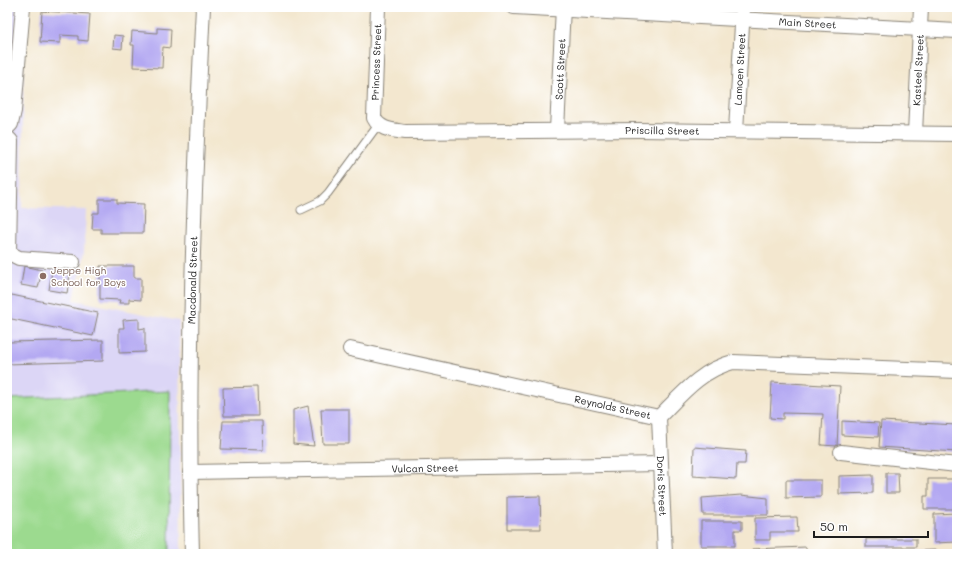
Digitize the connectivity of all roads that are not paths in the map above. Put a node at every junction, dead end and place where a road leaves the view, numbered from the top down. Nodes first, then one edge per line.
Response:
1 (23, 7) edge
2 (203, 7) edge
3 (378, 7) edge
4 (514, 7) edge
5 (921, 7) edge
6 (563, 8) edge
7 (743, 13) edge
8 (920, 29) junction
9 (957, 31) edge
10 (376, 121) junction
11 (7, 128) edge
12 (557, 130) junction
13 (736, 131) junction
14 (916, 133) junction
15 (957, 134) edge
16 (7, 137) edge
17 (301, 210) dead end
18 (73, 262) dead end
19 (350, 349) dead end
20 (957, 371) edge
21 (659, 417) junction
22 (841, 452) dead end
23 (661, 464) junction
24 (957, 465) edge
25 (190, 472) junction
26 (192, 554) edge
27 (665, 554) edge

1 - 11 street
2 - 25 street, Macdonald Street
3 - 10 street, Princess Street
4 - 6 street, Main Street
5 - 8 street, Kasteel Street
6 - 7 street, Main Street
6 - 12 street, Scott Street
7 - 8 street, Main Street
7 - 13 street, Lamoen Street
8 - 9 street, Main Street
8 - 14 street, Kasteel Street
10 - 12 street, Priscilla Street
10 - 17 lane
12 - 13 street, Priscilla Street
13 - 14 street, Priscilla Street
14 - 15 street, Priscilla Street
16 - 18 street
19 - 21 street, Reynolds Street
20 - 21 street, Reynolds Street
21 - 23 street, Doris Street
22 - 24 street
23 - 25 street, Vulcan Street
23 - 27 street, Doris Street
25 - 26 street, Macdonald Street

